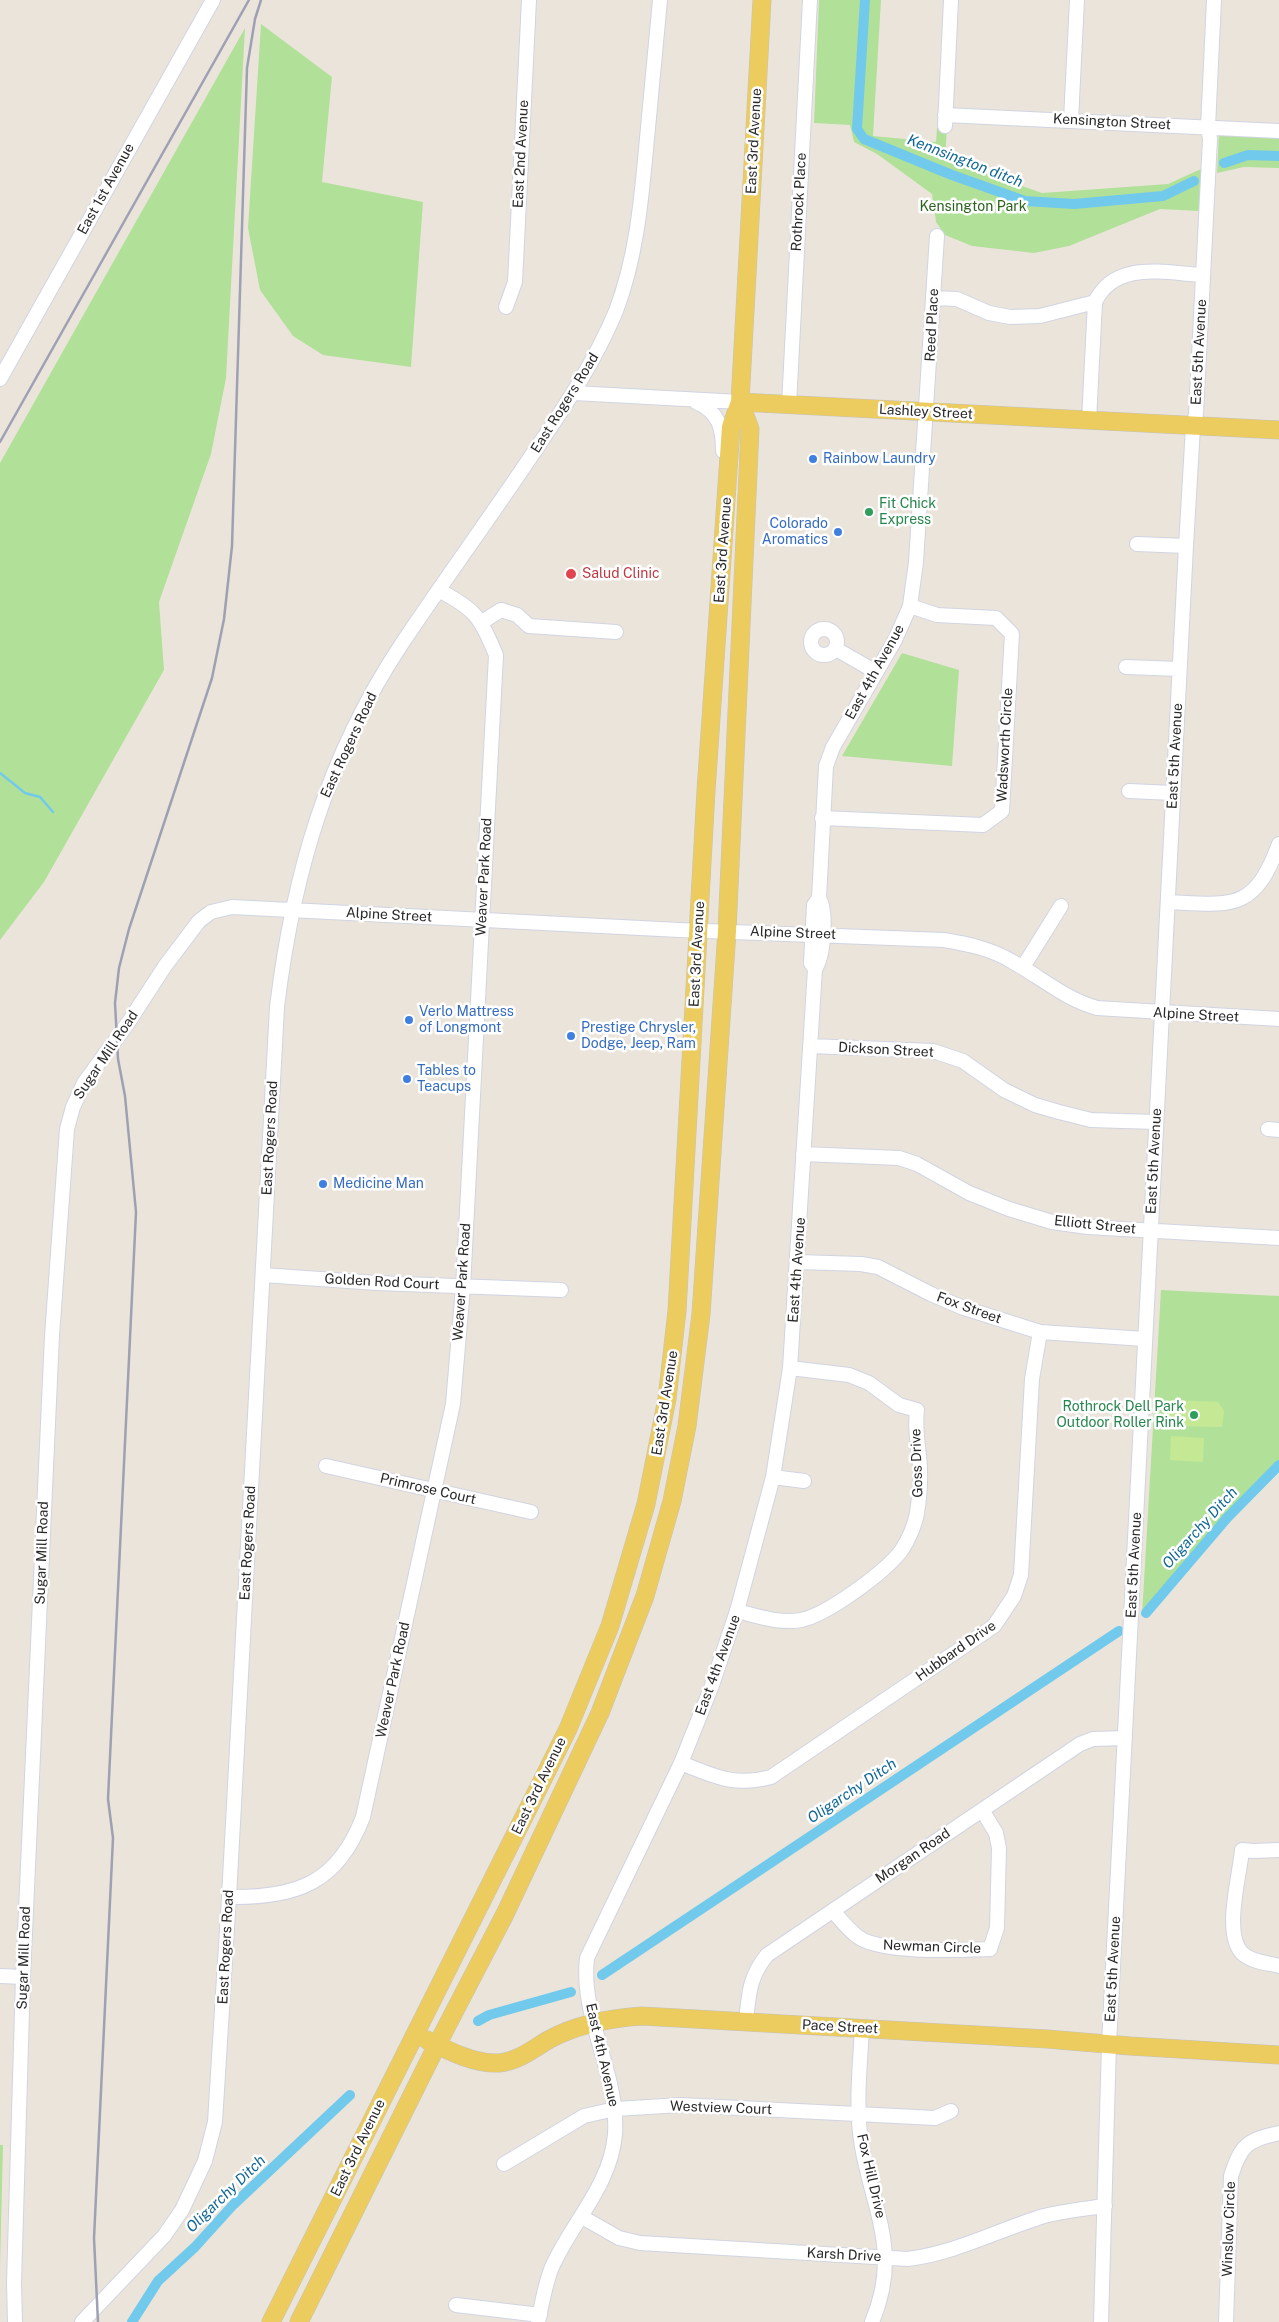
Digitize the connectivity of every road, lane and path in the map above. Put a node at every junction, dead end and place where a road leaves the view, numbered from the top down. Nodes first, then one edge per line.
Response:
1 (213, 0) edge
2 (528, 0) edge
3 (660, 0) edge
4 (762, 0) edge
5 (810, 0) edge
6 (950, 0) edge
7 (1077, 0) edge
8 (1214, 0) edge
9 (1070, 120) junction
10 (1208, 127) junction
11 (1279, 131) edge
12 (937, 236) dead end
13 (1203, 274) junction
14 (934, 298) junction
15 (1095, 302) junction
16 (506, 307) dead end
17 (0, 378) edge
18 (574, 393) junction
19 (691, 400) junction
20 (740, 402) junction
21 (789, 405) junction
22 (927, 413) junction
23 (1089, 421) junction
24 (1193, 427) junction
25 (1279, 430) edge
26 (726, 506) junction
27 (1137, 544) dead end
28 (1186, 546) junction
29 (440, 592) junction
30 (910, 606) junction
31 (482, 622) junction
32 (616, 632) dead end
33 (836, 649) dead end
34 (1126, 667) dead end
35 (1180, 669) junction
36 (876, 672) junction
37 (1129, 791) dead end
38 (1173, 793) junction
39 (822, 818) junction
40 (1279, 844) edge
41 (1168, 902) junction
42 (1061, 906) dead end
43 (291, 910) junction
44 (481, 920) junction
45 (698, 930) junction
46 (727, 931) junction
47 (817, 934) junction
48 (1023, 968) junction
49 (1162, 1013) junction
50 (1279, 1019) edge
51 (811, 1046) junction
52 (1156, 1122) junction
53 (803, 1154) junction
54 (1151, 1231) junction
55 (1279, 1238) edge
56 (798, 1262) junction
57 (263, 1275) junction
58 (463, 1287) junction
59 (561, 1290) dead end
60 (1040, 1332) junction
61 (1145, 1339) junction
62 (790, 1368) junction
63 (326, 1466) dead end
64 (773, 1477) junction
65 (804, 1481) dead end
66 (434, 1491) junction
67 (531, 1512) dead end
68 (737, 1611) junction
69 (1125, 1738) junction
70 (680, 1763) junction
71 (982, 1810) junction
72 (1279, 1850) edge
73 (229, 1897) junction
74 (832, 1910) junction
75 (1279, 1966) edge
76 (0, 1976) edge
77 (23, 1977) junction
78 (746, 2021) junction
79 (595, 2022) junction
80 (862, 2028) junction
81 (415, 2033) junction
82 (1109, 2044) junction
83 (437, 2045) junction
84 (1279, 2055) edge
85 (615, 2109) junction
86 (951, 2111) dead end
87 (858, 2114) junction
88 (1279, 2133) edge
89 (504, 2164) dead end
90 (1105, 2206) junction
91 (582, 2217) junction
92 (886, 2257) junction
93 (456, 2305) dead end
94 (539, 2318) edge
95 (15, 2322) edge
96 (82, 2322) edge
97 (272, 2322) edge
98 (299, 2322) edge
99 (872, 2322) edge
100 (1101, 2322) edge
101 (1226, 2322) edge

1 - 17 street, East 1st Avenue
2 - 16 street, East 2nd Avenue
3 - 18 street, East Rogers Road
4 - 20 main road, East 3rd Avenue
5 - 21 street, Rothrock Place
6 - 9 street, Kensington Street
7 - 9 street
8 - 10 street, East 5th Avenue
9 - 10 street, Kensington Street
10 - 11 street, Kensington Street
10 - 13 street, East 5th Avenue
12 - 14 street, Reed Place
13 - 15 street
13 - 24 street, East 5th Avenue
14 - 15 street
14 - 22 street, Reed Place
15 - 23 street
18 - 19 street, Lashley Street
18 - 29 street, East Rogers Road
19 - 20 street, Lashley Street
19 - 26 street
20 - 21 main road, Lashley Street
20 - 26 main road, East 3rd Avenue
20 - 46 main road, East 3rd Avenue
21 - 22 main road, Lashley Street
22 - 23 main road, Lashley Street
22 - 30 street, East 4th Avenue
23 - 24 main road, Lashley Street
24 - 25 main road, Lashley Street
24 - 28 street, East 5th Avenue
26 - 45 main road, East 3rd Avenue
27 - 28 street
28 - 35 street, East 5th Avenue
29 - 31 street, Weaver Park Road
29 - 43 street, East Rogers Road
30 - 36 street, East 4th Avenue
30 - 39 street, Wadsworth Circle
31 - 32 street
31 - 44 street, Weaver Park Road
33 - 36 street
34 - 35 street
35 - 38 street, East 5th Avenue
36 - 39 street, East 4th Avenue
37 - 38 street
38 - 41 street, East 5th Avenue
39 - 47 street, East 4th Avenue
40 - 41 street
41 - 49 street, East 5th Avenue
42 - 48 street
43 - 44 street, Alpine Street
43 - 57 street, East Rogers Road
43 - 77 street, Sugar Mill Road
44 - 45 street, Alpine Street
44 - 58 street, Weaver Park Road
45 - 46 street, Alpine Street
45 - 81 main road, East 3rd Avenue
46 - 47 street, Alpine Street
46 - 83 main road, East 3rd Avenue
47 - 48 street, Alpine Street
47 - 51 street, East 4th Avenue
48 - 49 street, Alpine Street
49 - 50 street, Alpine Street
49 - 52 street, East 5th Avenue
51 - 52 street, Dickson Street
51 - 53 street, East 4th Avenue
52 - 54 street, East 5th Avenue
53 - 54 street, Elliott Street
53 - 56 street, East 4th Avenue
54 - 55 street, Elliott Street
54 - 61 street, East 5th Avenue
56 - 60 street, Fox Street
56 - 62 street, East 4th Avenue
57 - 58 street, Golden Rod Court
57 - 73 street, East Rogers Road
58 - 59 street, Golden Rod Court
58 - 66 street, Weaver Park Road
60 - 61 street, Fox Street
60 - 70 street, Hubbard Drive
61 - 69 street, East 5th Avenue
62 - 64 street, East 4th Avenue
62 - 68 street, Goss Drive
63 - 66 street, Primrose Court
64 - 65 street
64 - 68 street, East 4th Avenue
66 - 67 street, Primrose Court
66 - 73 street, Weaver Park Road
68 - 70 street, East 4th Avenue
69 - 71 street, Morgan Road
69 - 82 street, East 5th Avenue
70 - 79 street, East 4th Avenue
71 - 74 street, Morgan Road
71 - 74 street, Newman Circle
72 - 75 street
73 - 96 street, East Rogers Road
74 - 78 street, Morgan Road
76 - 77 street
77 - 95 street, Sugar Mill Road
78 - 79 main road, Pace Street
78 - 80 main road, Pace Street
79 - 83 main road, Pace Street
79 - 85 street, East 4th Avenue
80 - 82 main road, Pace Street
80 - 87 street, Fox Hill Drive
81 - 83 main road, Pace Street
81 - 97 main road, East 3rd Avenue
82 - 84 main road, Pace Street
82 - 90 street, East 5th Avenue
83 - 98 main road, East 3rd Avenue
85 - 87 street, Westview Court
85 - 89 street, Westview Court
85 - 91 street, East 4th Avenue
86 - 87 street, Westview Court
87 - 92 street, Fox Hill Drive
88 - 101 street, Winslow Circle
90 - 92 street, Karsh Drive
90 - 100 street, East 5th Avenue
91 - 92 street, Karsh Drive
91 - 94 street, East 4th Avenue
92 - 99 street, Fox Hill Drive
93 - 94 street

